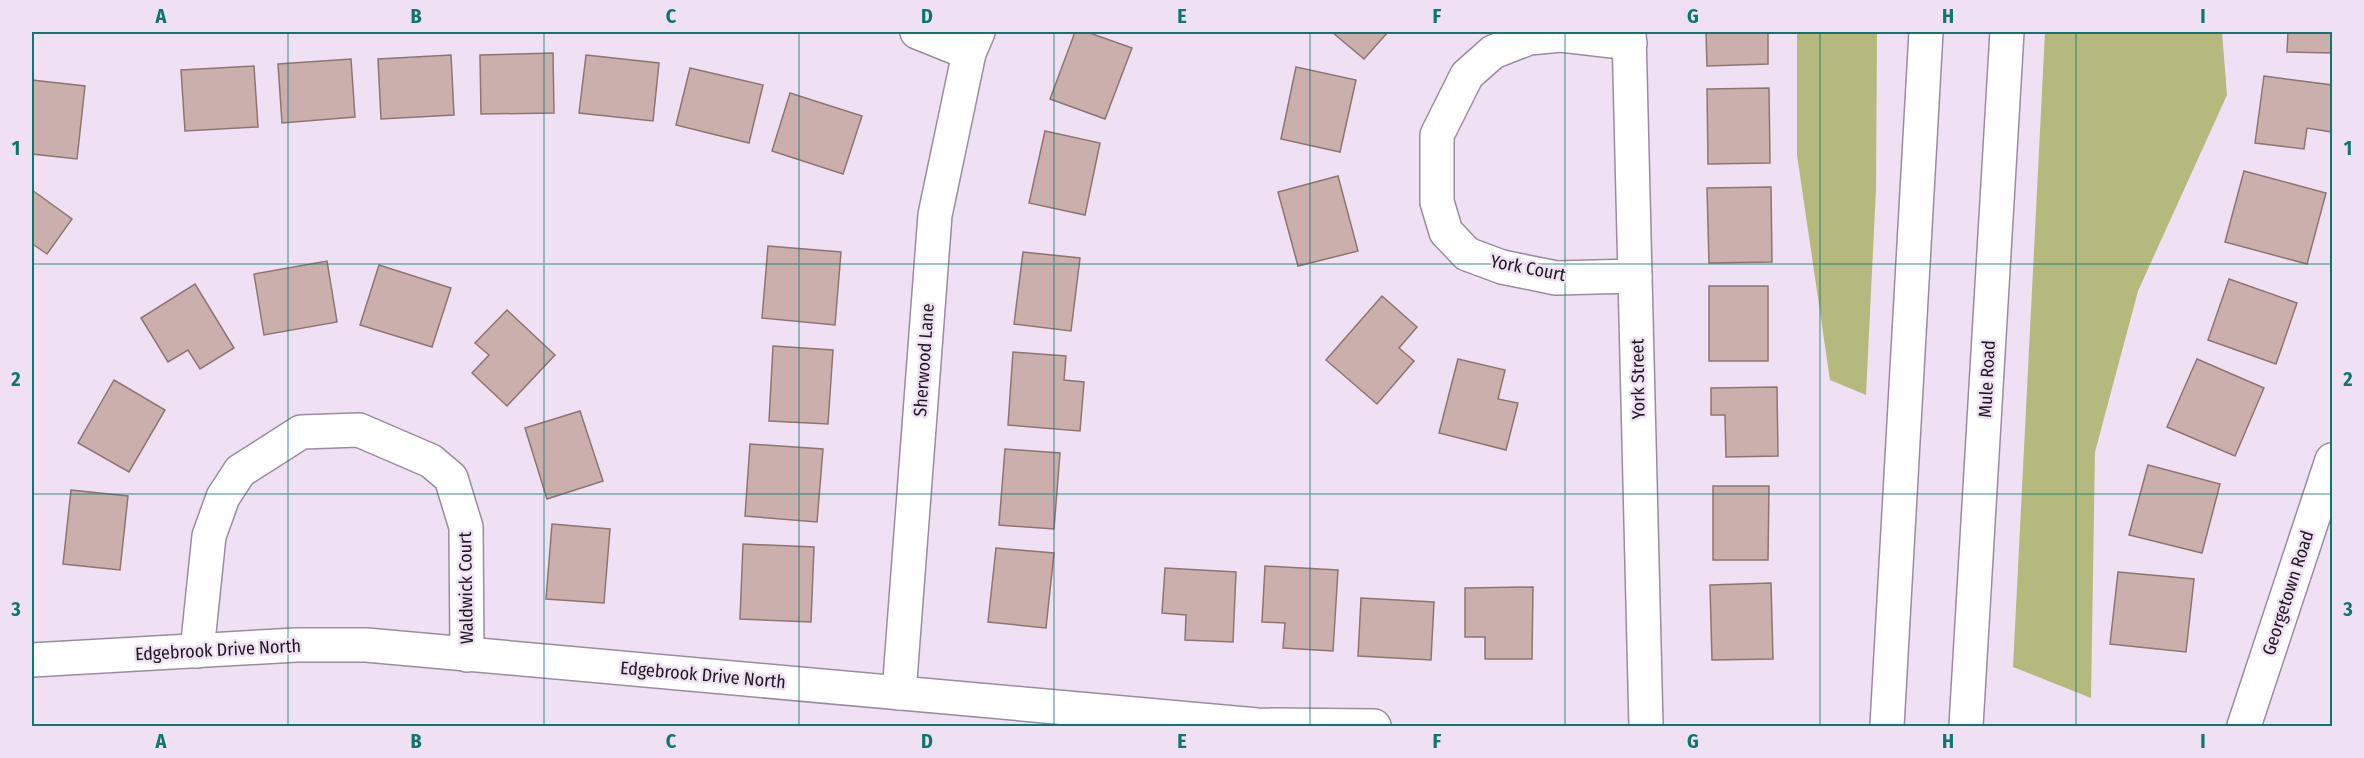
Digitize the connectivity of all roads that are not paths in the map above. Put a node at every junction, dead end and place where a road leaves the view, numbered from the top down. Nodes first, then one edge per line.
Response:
1 (917, 32) edge
2 (1926, 32) edge
3 (2007, 32) edge
4 (1629, 37) edge
5 (973, 42) edge
6 (1635, 276) junction
7 (2332, 460) edge
8 (196, 651) junction
9 (467, 654) junction
10 (32, 660) edge
11 (899, 693) junction
12 (1374, 726) edge
13 (1646, 726) edge
14 (1887, 726) edge
15 (1966, 726) edge
16 (2244, 726) edge

1 - 5 street
2 - 14 street
3 - 15 street, Mule Road
4 - 6 street, York Street
4 - 6 street, York Court
5 - 11 street, Sherwood Lane
6 - 13 street, York Street
7 - 16 street, Georgetown Road
8 - 9 street, Edgebrook Drive North
8 - 9 street, Waldwick Court
8 - 10 street, Edgebrook Drive North
9 - 11 street, Edgebrook Drive North
11 - 12 street, Edgebrook Drive North

